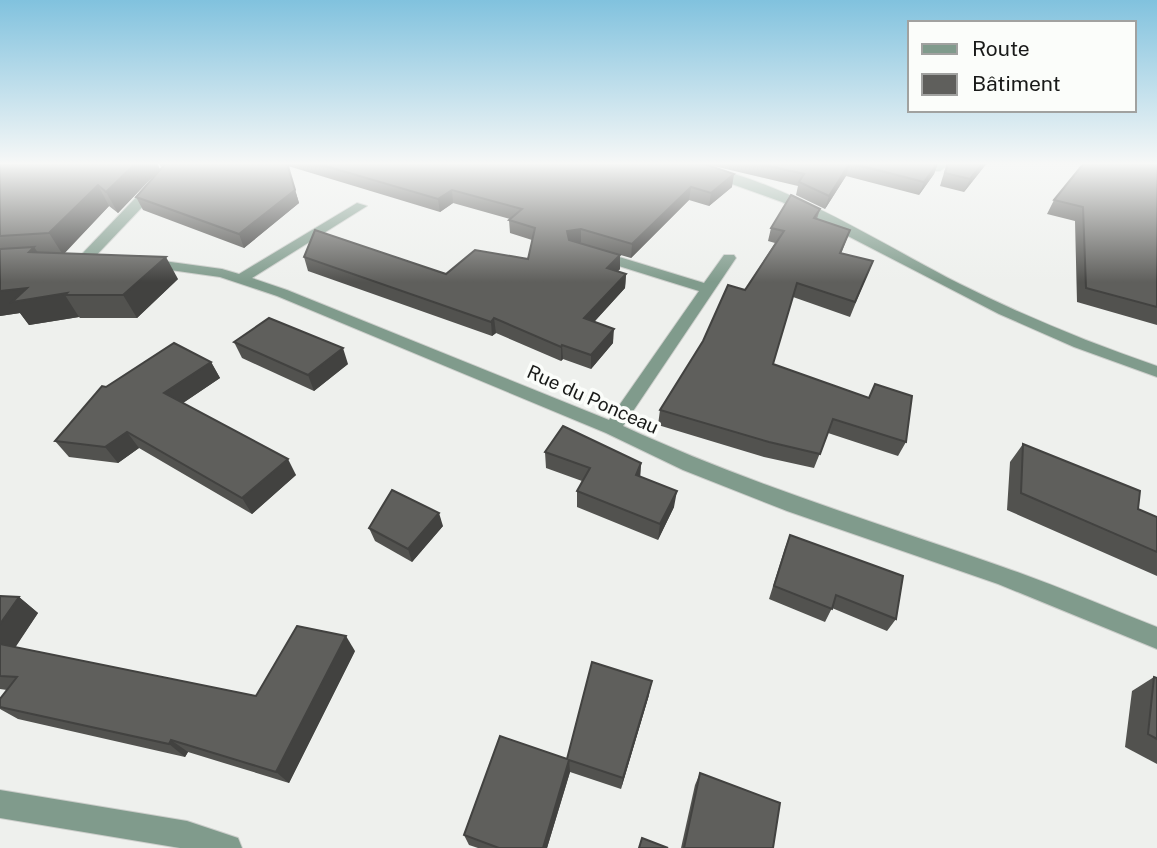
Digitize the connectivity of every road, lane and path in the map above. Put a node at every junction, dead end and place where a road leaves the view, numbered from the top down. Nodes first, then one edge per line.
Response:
1 (140, 203) edge
2 (795, 203) edge
3 (362, 206) dead end
4 (589, 252) edge
5 (729, 258) dead end
6 (107, 261) edge
7 (130, 261) edge
8 (242, 279) junction
9 (708, 289) junction
10 (1157, 372) edge
11 (612, 428) junction
12 (1157, 638) edge
13 (0, 804) edge
14 (228, 848) edge

1 - 6 street
2 - 10 street
3 - 8 street
4 - 9 street
5 - 9 street
7 - 8 street, Rue du Ponceau
8 - 11 street, Rue du Ponceau
9 - 11 street
11 - 12 street, Rue du Ponceau
13 - 14 street

